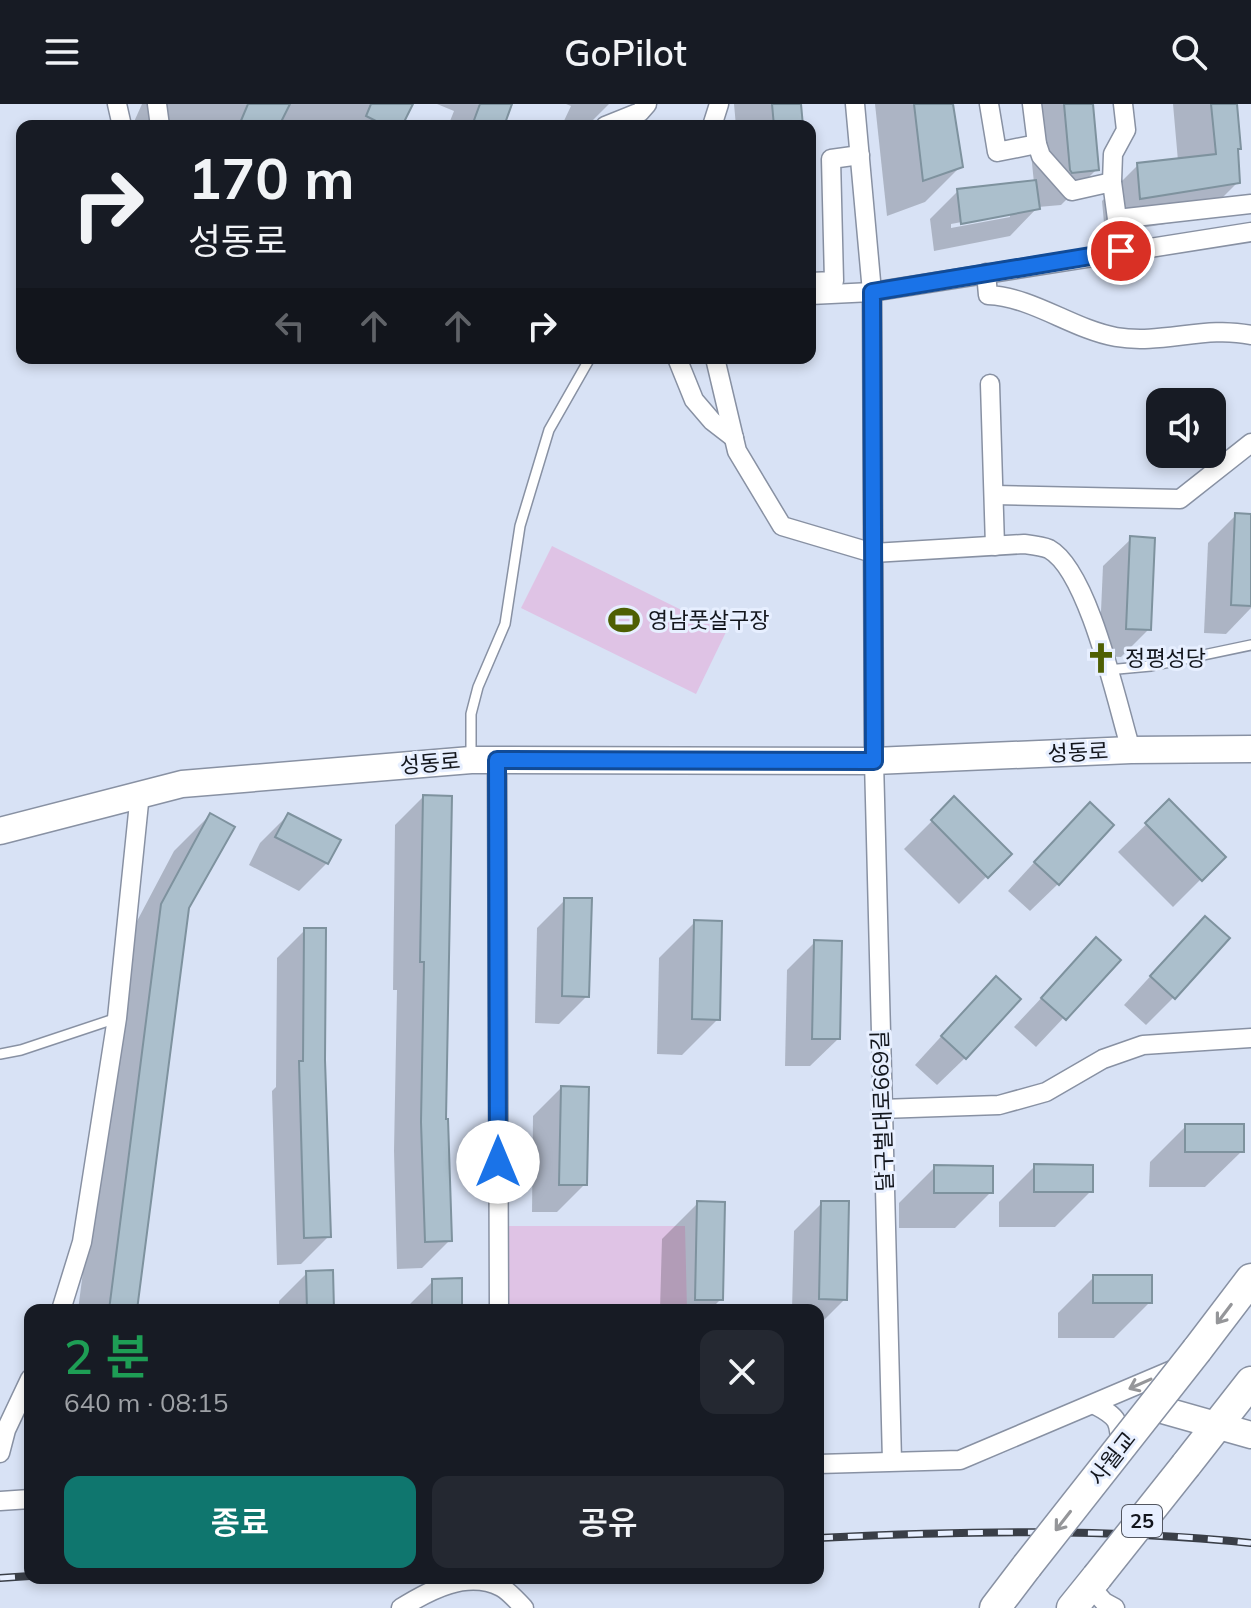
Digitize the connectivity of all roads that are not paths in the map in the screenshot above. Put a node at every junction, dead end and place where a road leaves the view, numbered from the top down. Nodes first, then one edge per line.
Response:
1 (855, 104) edge
2 (989, 104) edge
3 (1032, 104) edge
4 (1123, 104) edge
5 (646, 114) edge
6 (626, 120) edge
7 (1037, 144) junction
8 (860, 155) junction
9 (1112, 182) junction
10 (1251, 204) edge
11 (1117, 219) junction
12 (1251, 232) edge
13 (1121, 251) junction
14 (986, 273) junction
15 (816, 282) edge
16 (872, 292) junction
17 (816, 295) edge
18 (1251, 335) edge
19 (587, 364) edge
20 (679, 364) edge
21 (716, 364) edge
22 (990, 384) dead end
23 (734, 438) junction
24 (1251, 443) edge
25 (994, 495) junction
26 (995, 546) junction
27 (873, 553) junction
28 (1251, 645) edge
29 (1107, 670) junction
30 (1251, 749) edge
31 (1131, 750) junction
32 (484, 760) junction
33 (874, 761) junction
34 (140, 793) junction
35 (0, 831) edge
36 (117, 1018) junction
37 (1251, 1038) edge
38 (0, 1054) edge
39 (881, 1109) junction
40 (1251, 1279) edge
41 (63, 1304) edge
42 (499, 1304) edge
43 (1192, 1357) junction
44 (1251, 1382) edge
45 (24, 1392) edge
46 (1095, 1405) junction
47 (1152, 1407) junction
48 (1218, 1427) junction
49 (1251, 1435) edge
50 (1120, 1448) junction
51 (0, 1453) edge
52 (892, 1461) junction
53 (824, 1464) edge
54 (24, 1499) edge
55 (0, 1501) edge
56 (453, 1584) edge
57 (491, 1584) edge
58 (1087, 1591) edge
59 (401, 1608) edge
60 (524, 1608) edge
61 (995, 1608) edge
62 (1115, 1608) edge

1 - 8 street, 달구벌대로669길
2 - 7 street
3 - 7 street
4 - 9 street
5 - 6 street
7 - 9 street
8 - 15 street
8 - 16 street, 달구벌대로669길
9 - 11 street
10 - 11 street
11 - 13 street
12 - 13 street
13 - 14 street
14 - 16 street
14 - 18 street
16 - 17 street
16 - 27 street, 달구벌대로669길
19 - 32 lane
20 - 23 street
21 - 23 street
22 - 25 street
23 - 27 street
24 - 25 street
25 - 26 street
26 - 27 street
26 - 29 street
27 - 33 street, 달구벌대로669길
28 - 29 lane
29 - 31 street
30 - 31 street, 성동로
31 - 33 street, 성동로
32 - 33 street, 성동로
32 - 34 street, 성동로
32 - 42 street
33 - 39 street, 달구벌대로669길
34 - 35 street, 성동로
34 - 36 street
36 - 38 lane
36 - 41 street
37 - 39 street
39 - 52 street, 달구벌대로669길
40 -> 43 main road, 사월교
43 -> 46 street
43 - 47 main road, 사월교, bridge
44 - 48 main road, 25
45 - 51 street
46 - 50 street
46 - 52 street
47 - 48 street
47 - 50 main road, 사월교, bridge
48 - 49 street
48 - 58 main road, 25, bridge
50 -> 61 main road, 사월교, bridge
52 - 53 street
54 - 55 street
56 - 59 street
57 - 60 street
58 - 62 street

